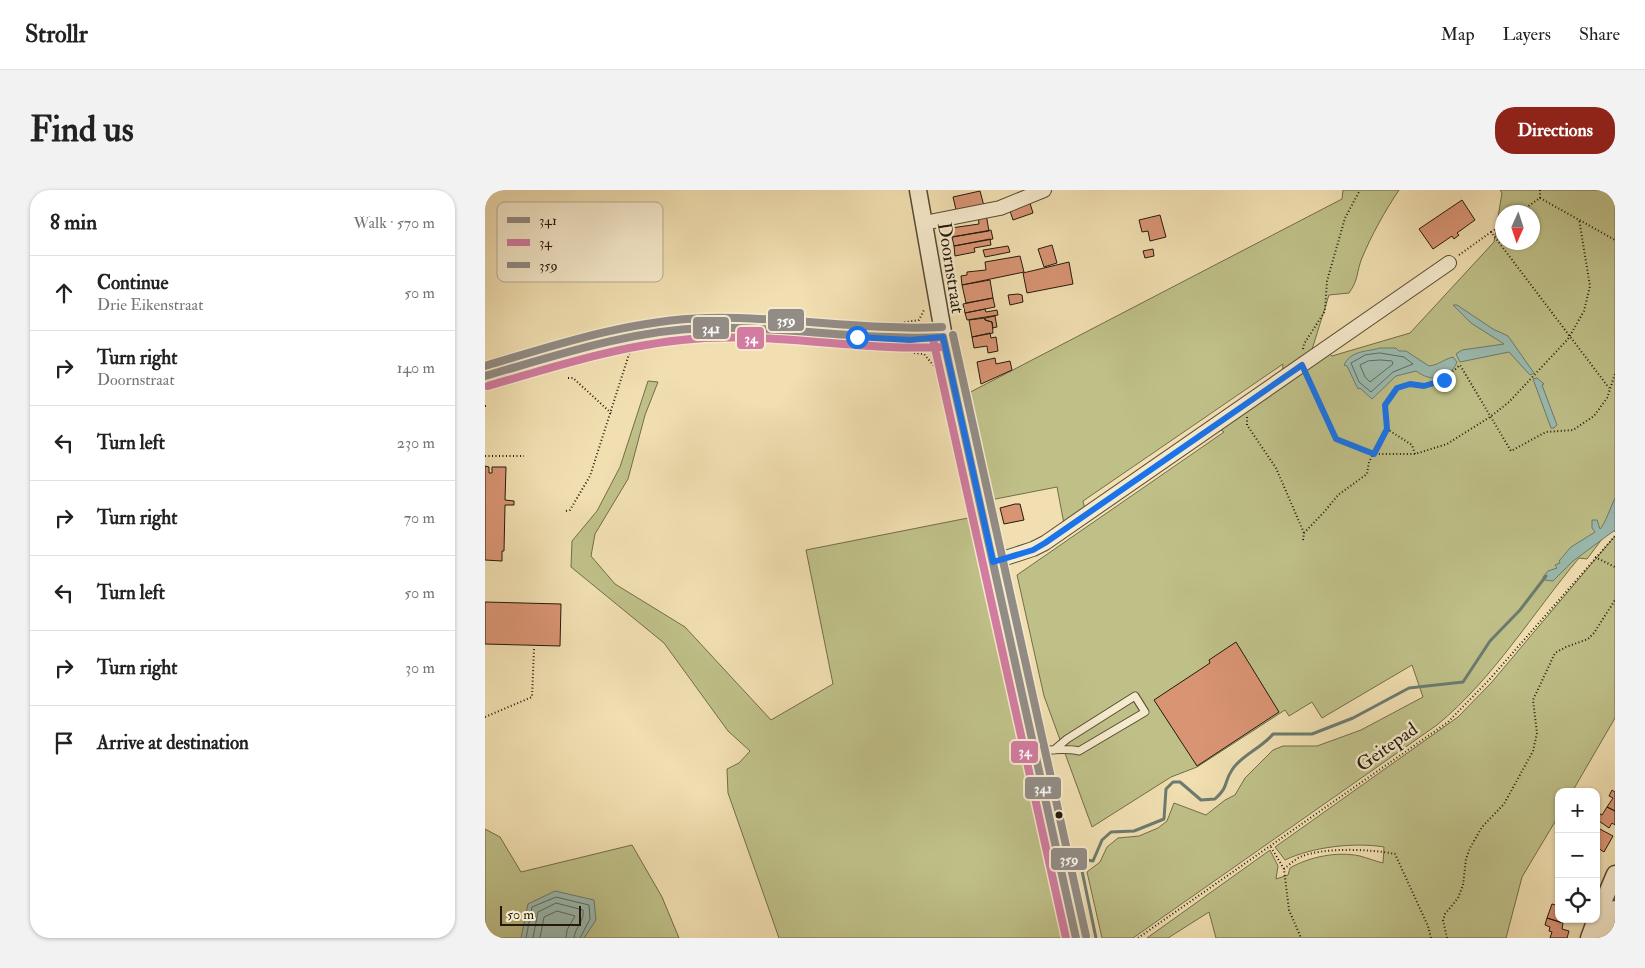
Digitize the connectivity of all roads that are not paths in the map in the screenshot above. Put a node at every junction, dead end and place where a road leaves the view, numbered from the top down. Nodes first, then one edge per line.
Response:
1 (919, 190) edge
2 (1044, 190) edge
3 (924, 223) junction
4 (1449, 263) road end
5 (943, 337) junction
6 (485, 376) edge
7 (993, 562) junction
8 (1054, 750) junction
9 (1035, 751) junction
10 (1615, 874) edge
11 (1600, 910) edge
12 (1615, 910) edge
13 (1595, 923) edge
14 (1076, 938) edge
15 (1589, 938) edge
16 (1605, 938) edge

1 - 3 street, Doornstraat
2 - 3 street
3 - 5 street, Doornstraat
4 - 7 street
5 - 6 street
5 - 7 street, Doornstraat
7 - 9 street, Doornstraat
8 - 8 lane
8 - 9 lane
9 - 14 street, Doornstraat
10 - 11 street
12 - 16 street
13 - 15 street

